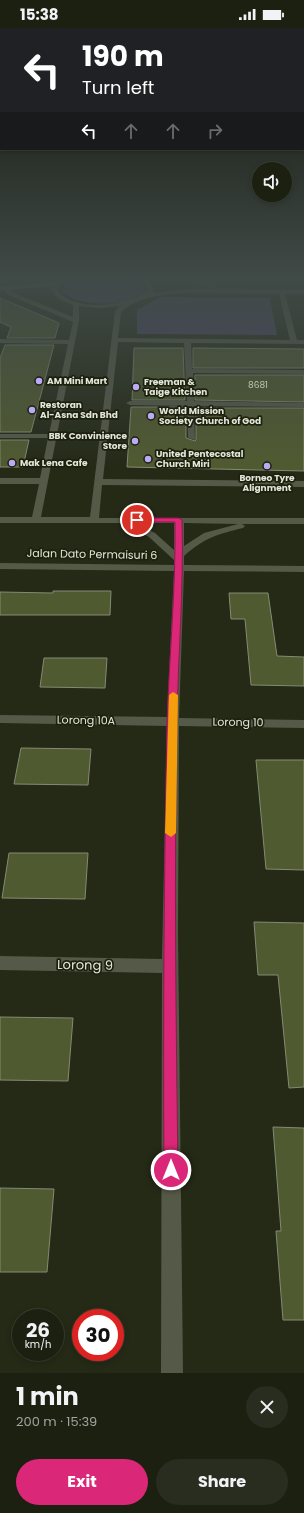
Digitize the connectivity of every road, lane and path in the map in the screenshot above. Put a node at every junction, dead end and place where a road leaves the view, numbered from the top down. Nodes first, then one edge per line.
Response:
1 (72, 342) edge
2 (116, 343) edge
3 (187, 343) edge
4 (189, 371) junction
5 (304, 372) edge
6 (130, 403) dead end
7 (191, 404) junction
8 (304, 405) edge
9 (0, 436) edge
10 (53, 436) junction
11 (192, 438) dead end
12 (0, 480) edge
13 (44, 481) junction
14 (98, 482) junction
15 (304, 484) edge
16 (0, 520) edge
17 (36, 520) junction
18 (94, 520) junction
19 (122, 520) junction
20 (179, 520) junction
21 (264, 520) junction
22 (304, 521) edge
23 (180, 561) junction
24 (0, 566) edge
25 (304, 569) edge
26 (0, 719) edge
27 (172, 721) junction
28 (304, 724) edge
29 (0, 963) edge
30 (169, 966) junction
31 (172, 1373) edge

1 - 10 street
2 - 14 street
3 - 4 street
4 - 5 street
4 - 7 street
6 - 7 street
7 - 8 street
7 - 11 street
9 - 10 street
10 - 13 street
12 - 13 street
13 - 17 street
14 - 15 street
14 - 18 street
16 - 17 street
17 - 18 street
18 - 19 street
19 - 20 street
19 - 23 street
20 - 21 street
20 - 23 street
21 - 22 street
21 - 23 street
23 - 24 street, Jalan Dato Permaisuri 6
23 - 25 street, Jalan Dato Permaisuri 6
23 - 27 street
26 - 27 street, Lorong 10A
27 - 28 street, Lorong 10
27 - 30 street
29 - 30 street, Lorong 9
30 - 31 street

